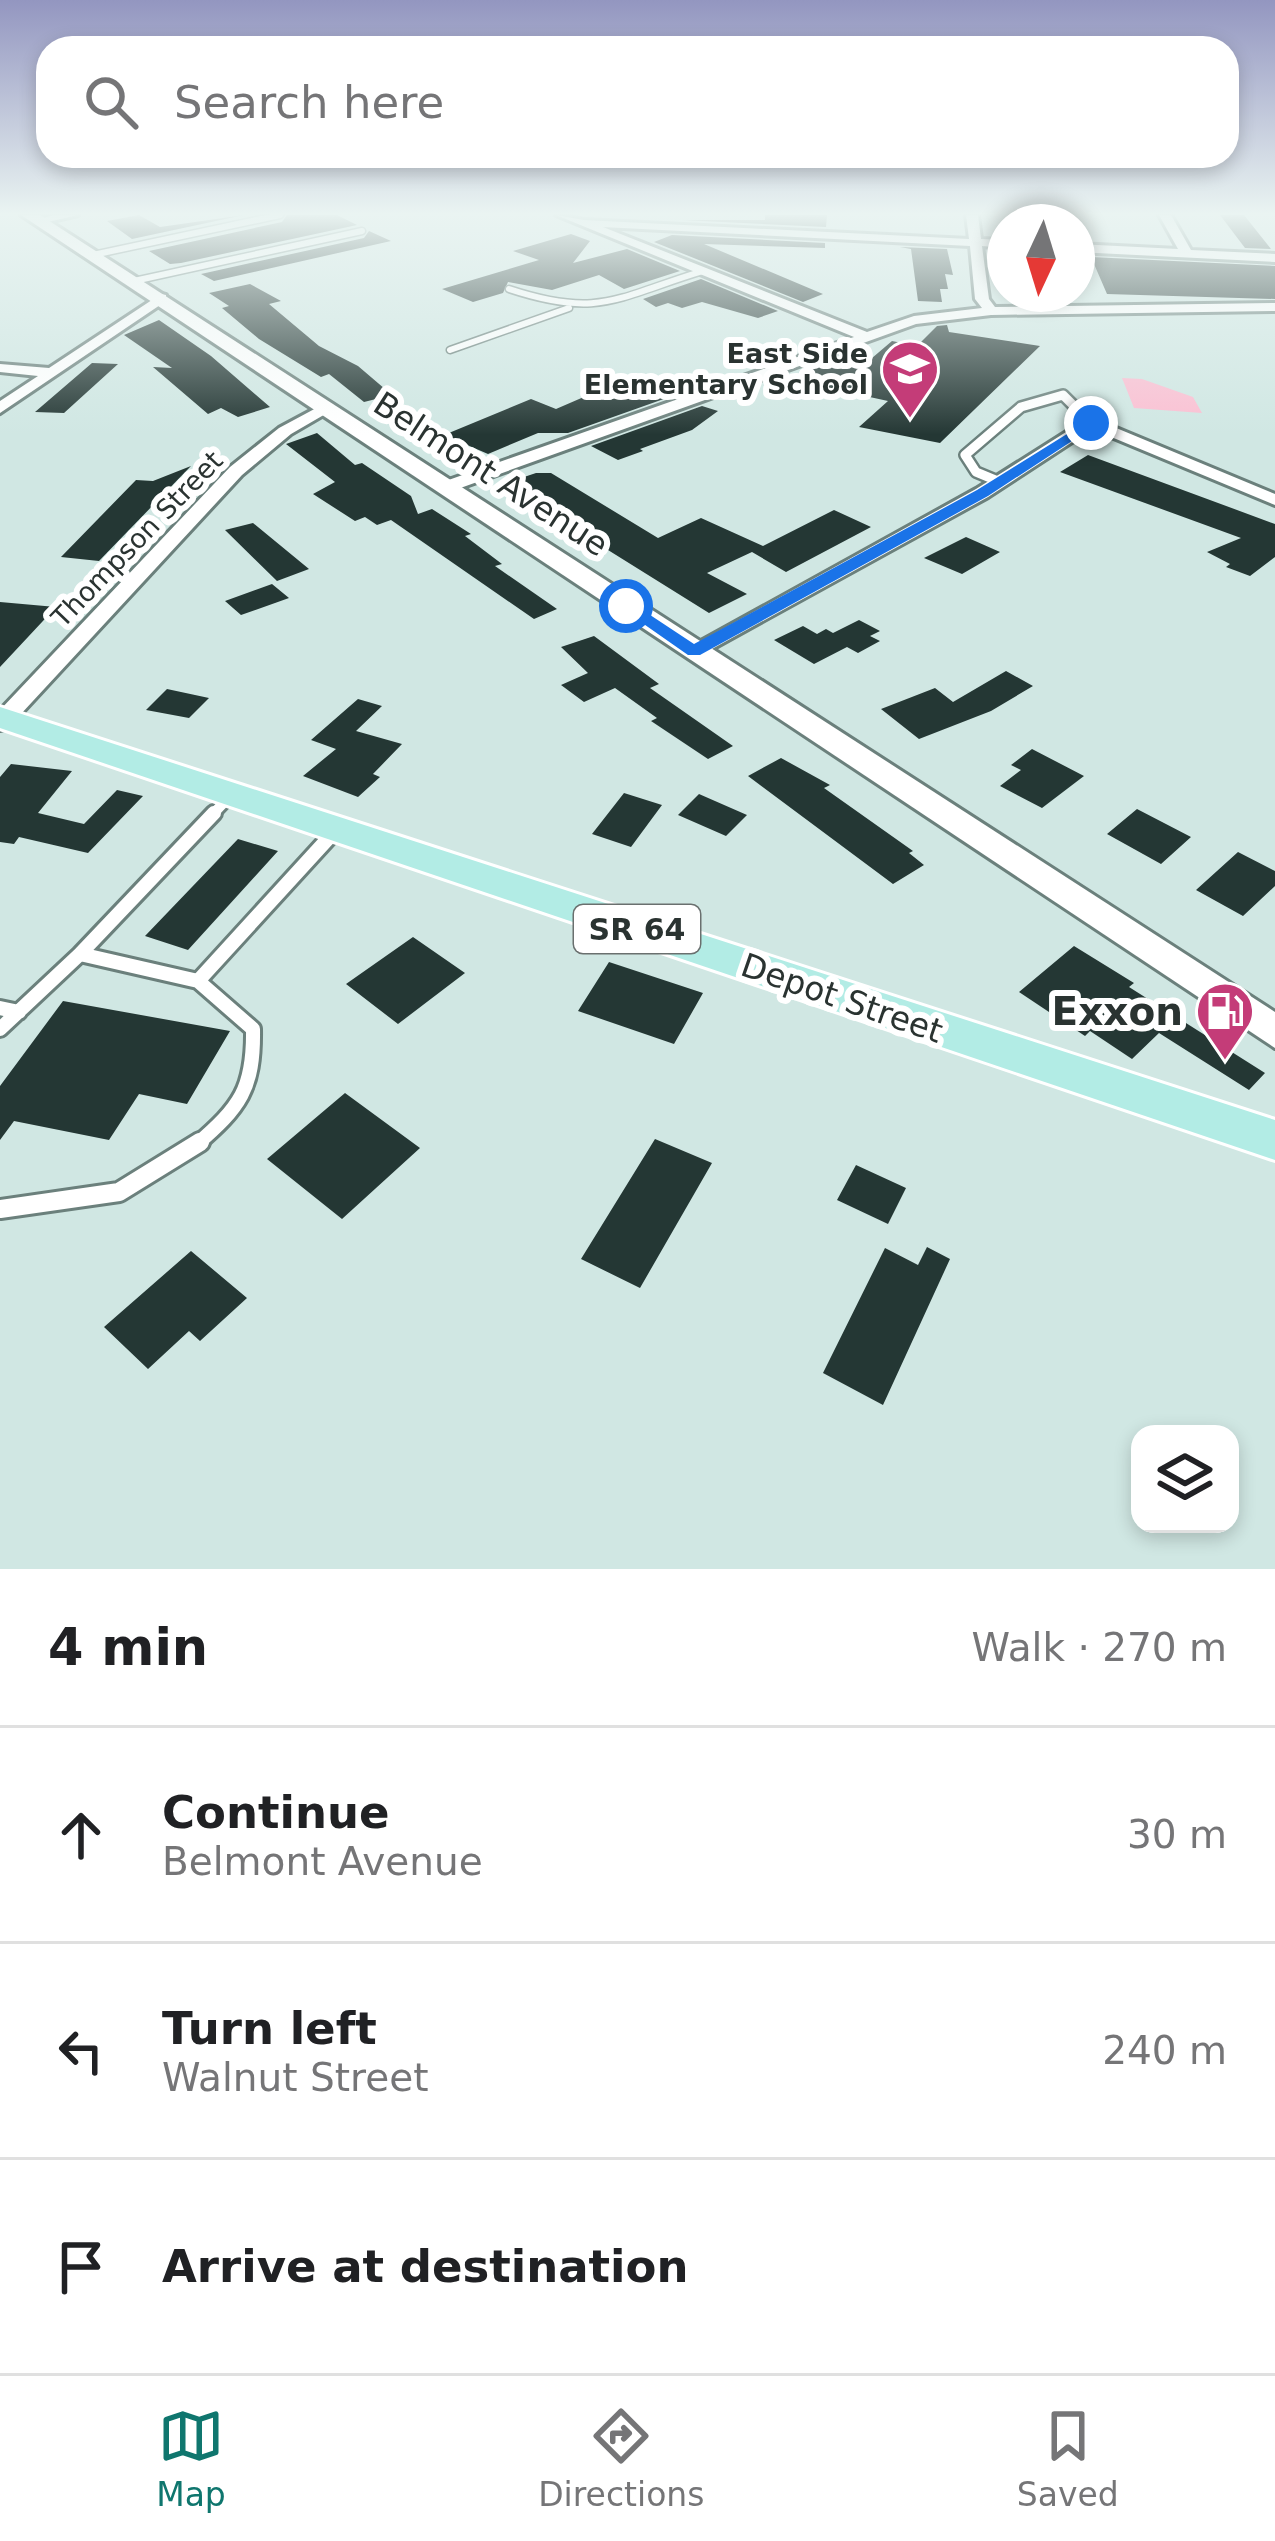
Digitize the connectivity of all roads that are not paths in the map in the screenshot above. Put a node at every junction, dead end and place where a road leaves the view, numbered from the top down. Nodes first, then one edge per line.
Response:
1 (145, 288) edge
2 (638, 288) edge
3 (746, 288) edge
4 (509, 289) dead end
5 (161, 298) junction
6 (1275, 307) edge
7 (570, 308) junction
8 (1095, 310) edge
9 (987, 311) edge
10 (864, 336) junction
11 (450, 350) dead end
12 (0, 368) edge
13 (49, 373) junction
14 (0, 408) edge
15 (326, 409) junction
16 (1091, 423) junction
17 (1000, 482) junction
18 (446, 488) junction
19 (1275, 500) edge
20 (694, 651) junction
21 (2, 719) edge
22 (234, 792) junction
23 (339, 827) junction
24 (80, 954) junction
25 (198, 981) junction
26 (0, 1008) edge
27 (19, 1012) junction
28 (0, 1029) edge
29 (1275, 1032) edge
30 (1275, 1140) edge
31 (0, 1208) edge

1 - 5 main road, Belmont Avenue
2 - 7 lane
3 - 10 street
4 - 7 lane
5 - 13 street
5 - 15 main road, Belmont Avenue
6 - 8 street
7 - 11 lane
9 - 10 street
10 - 18 street
12 - 13 street
13 - 14 street
15 - 18 main road, Belmont Avenue
15 - 21 street, Thompson Street
16 - 17 street
16 - 17 lane
16 - 19 street
17 - 20 street
18 - 20 main road, Belmont Avenue
20 - 29 main road, Belmont Avenue
21 - 22 main road, Depot Street / SR 64
22 - 23 main road, Depot Street / SR 64
22 - 24 lane
23 - 25 lane
23 - 30 main road, Depot Street / SR 64
24 - 25 lane
24 - 27 lane
25 - 31 lane
26 - 27 lane
27 - 28 lane

